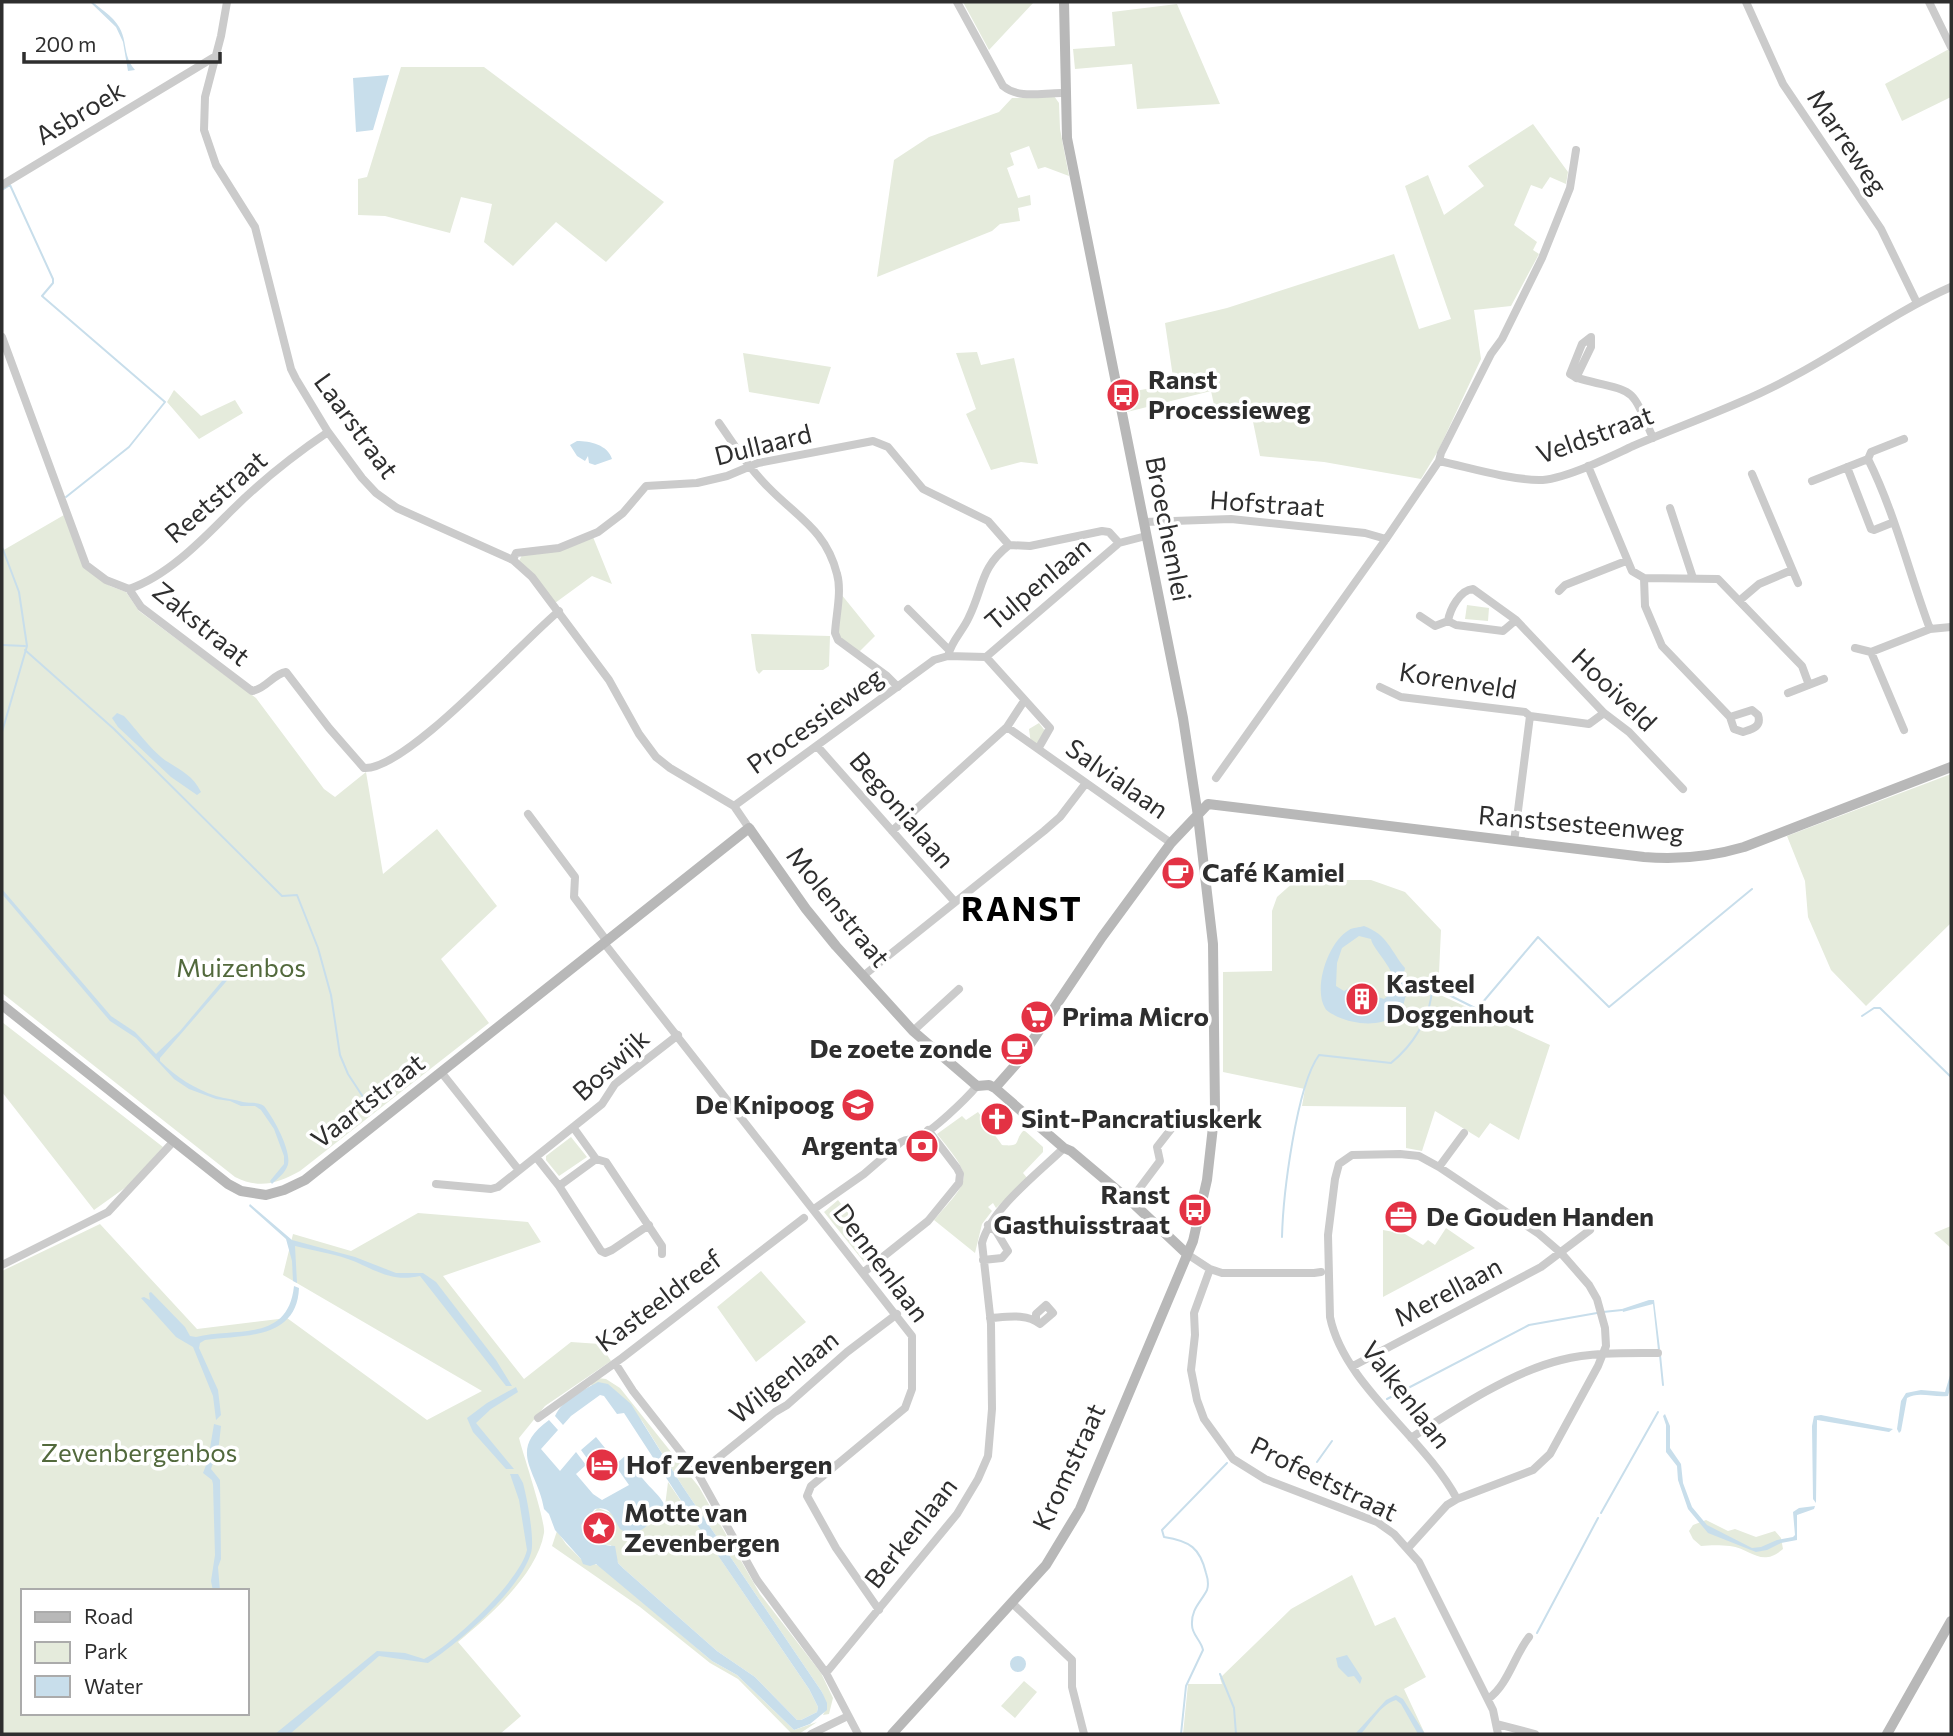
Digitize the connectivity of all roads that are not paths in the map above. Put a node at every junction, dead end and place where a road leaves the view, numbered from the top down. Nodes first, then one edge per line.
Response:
1 (227, 2) edge
2 (957, 2) edge
3 (1064, 2) edge
4 (1746, 2) edge
5 (1929, 2) edge
6 (1951, 47) edge
7 (216, 56) junction
8 (1065, 93) junction
9 (1576, 150) dead end
10 (2, 185) edge
11 (1951, 287) edge
12 (1917, 303) junction
13 (2, 337) edge
14 (1576, 378) dead end
15 (719, 424) dead end
16 (328, 432) junction
17 (1653, 438) junction
18 (1904, 439) dead end
19 (1868, 459) junction
20 (1439, 461) junction
21 (1588, 466) junction
22 (751, 467) junction
23 (1847, 467) junction
24 (1752, 474) dead end
25 (1812, 481) dead end
26 (1670, 508) dead end
27 (1144, 522) junction
28 (1894, 522) junction
29 (1146, 536) junction
30 (1386, 540) junction
31 (1119, 543) junction
32 (1009, 545) junction
33 (513, 560) junction
34 (1626, 561) junction
35 (1792, 570) junction
36 (1644, 578) junction
37 (1693, 578) junction
38 (1798, 583) dead end
39 (129, 589) junction
40 (1559, 591) dead end
41 (1739, 601) junction
42 (908, 609) dead end
43 (559, 611) junction
44 (1420, 616) dead end
45 (1448, 621) junction
46 (1516, 621) junction
47 (1951, 627) edge
48 (1930, 629) junction
49 (1855, 648) dead end
50 (1871, 652) junction
51 (948, 653) junction
52 (986, 657) junction
53 (1824, 679) dead end
54 (1809, 685) junction
55 (898, 687) junction
56 (1380, 687) dead end
57 (1788, 693) dead end
58 (1024, 701) junction
59 (1604, 713) junction
60 (1530, 716) junction
61 (1730, 717) dead end
62 (1007, 727) junction
63 (1904, 730) dead end
64 (817, 746) junction
65 (1038, 749) junction
66 (1951, 767) edge
67 (1216, 778) dead end
68 (1086, 783) junction
69 (1683, 789) dead end
70 (734, 806) junction
71 (528, 814) dead end
72 (1198, 816) junction
73 (749, 828) junction
74 (892, 831) junction
75 (1182, 832) junction
76 (1201, 842) junction
77 (1514, 842) junction
78 (1171, 843) junction
79 (954, 902) junction
80 (605, 942) junction
81 (863, 976) junction
82 (959, 989) dead end
83 (2, 1005) edge
84 (913, 1031) junction
85 (678, 1035) junction
86 (441, 1072) junction
87 (977, 1086) junction
88 (995, 1088) junction
89 (1182, 1115) dead end
90 (573, 1127) junction
91 (928, 1130) junction
92 (1464, 1133) dead end
93 (173, 1142) junction
94 (1063, 1148) junction
95 (536, 1157) junction
96 (596, 1158) junction
97 (1439, 1167) junction
98 (518, 1169) junction
99 (436, 1184) dead end
100 (559, 1186) junction
101 (1130, 1200) junction
102 (814, 1209) junction
103 (804, 1217) dead end
104 (649, 1225) junction
105 (988, 1225) junction
106 (1590, 1230) dead end
107 (1561, 1253) junction
108 (662, 1254) dead end
109 (1187, 1254) junction
110 (983, 1261) junction
111 (2, 1265) edge
112 (1210, 1269) junction
113 (1325, 1271) junction
114 (864, 1272) junction
115 (897, 1314) junction
116 (990, 1318) junction
117 (1035, 1320) dead end
118 (1658, 1353) dead end
119 (1603, 1355) junction
120 (615, 1363) junction
121 (1353, 1366) junction
122 (538, 1418) dead end
123 (1411, 1438) junction
124 (698, 1474) junction
125 (1457, 1499) junction
126 (1408, 1548) junction
127 (1012, 1603) junction
128 (879, 1610) junction
129 (1951, 1621) edge
130 (1529, 1637) dead end
131 (826, 1673) junction
132 (1488, 1699) junction
133 (848, 1716) junction
134 (1497, 1724) junction
135 (811, 1734) edge
136 (858, 1734) edge
137 (892, 1734) edge
138 (1084, 1734) edge
139 (1498, 1734) edge
140 (1535, 1734) edge
141 (1887, 1734) edge

1 - 7 street, Laarstraat
2 - 8 street
3 - 8 street, Broechemlei
4 - 12 street, Marreweg
5 - 6 street
7 - 10 street, Asbroek
7 - 16 street, Laarstraat
8 - 27 street, Broechemlei
9 - 20 street
11 - 12 street, Veldstraat
12 - 17 street, Veldstraat
13 - 39 street, Zakstraat
14 - 17 street
15 - 22 street
16 - 33 street, Laarstraat
16 - 39 street, Reetstraat
17 - 21 street, Veldstraat
18 - 19 street
19 - 23 street
19 - 28 street
20 - 21 street, Veldstraat
20 - 30 street
21 - 34 street
22 - 32 street, Dullaard
22 - 33 street, Dullaard
22 - 55 street
23 - 25 street
23 - 28 street
24 - 35 street
26 - 37 street
27 - 29 street, Broechemlei
27 - 30 street, Hofstraat
28 - 48 street
29 - 31 street
29 - 72 street, Broechemlei
30 - 67 street
31 - 32 street
31 - 52 street, Tulpenlaan
32 - 51 street
33 - 43 street, Laarstraat
34 - 36 street
34 - 40 street
35 - 38 street
35 - 41 street
36 - 37 street
36 - 61 street
37 - 41 street
39 - 43 street, Zakstraat
41 - 54 street
42 - 51 street
43 - 70 street, Laarstraat
44 - 45 street
45 - 46 street
45 - 46 street, Hooiveld
46 - 59 street, Hooiveld
47 - 48 street
48 - 50 street
49 - 50 street
50 - 63 street
51 - 52 street
51 - 55 street, Processieweg
52 - 58 street
53 - 54 street
54 - 57 street
55 - 64 street, Processieweg
56 - 60 street, Korenveld
58 - 62 street
58 - 65 street
59 - 60 street, Korenveld
59 - 69 street, Hooiveld
60 - 77 street, Korenveld
62 - 65 street, Salvialaan
62 - 74 street
64 - 70 street, Processieweg
64 - 74 street, Begonialaan
65 - 68 street, Salvialaan
66 - 77 street, Ranstsesteenweg
68 - 78 street, Salvialaan
68 - 79 street
70 - 73 street, Molenstraat
71 - 80 street, Dennenlaan
72 - 75 street, Ranstsesteenweg
72 - 76 street, Broechemlei
72 - 77 street, Ranstsesteenweg
73 - 80 street, Vaartstraat
73 - 81 street, Molenstraat
74 - 79 street, Begonialaan
75 - 76 street
75 - 78 street, Ranstsesteenweg
76 - 109 street, Kromstraat
78 - 88 street, Ranstsesteenweg
79 - 81 street
80 - 85 street, Dennenlaan
80 - 86 street, Vaartstraat
81 - 84 street, Molenstraat
82 - 84 street
83 - 93 street, Vaartstraat
84 - 87 street, Molenstraat
85 - 90 street, Boswijk
85 - 102 street, Dennenlaan
86 - 93 street, Vaartstraat
86 - 98 street
87 - 88 street
87 - 91 street
88 - 94 street
89 - 101 street
90 - 95 street, Boswijk
90 - 96 street, Boswijk
91 - 102 street
91 - 114 street
92 - 97 street
93 - 111 street
94 - 101 street
94 - 105 street
95 - 98 street, Boswijk
95 - 100 street
96 - 100 street
96 - 104 street, Boswijk
97 - 107 street, Valkenlaan
97 - 113 street, Valkenlaan
98 - 99 street, Boswijk
100 - 104 street
101 - 109 street
102 - 114 street, Dennenlaan
103 - 120 street, Kasteeldreef
104 - 108 street, Boswijk
105 - 110 street, Berkenlaan
105 - 110 street
106 - 107 street, Merellaan
107 - 119 street, Valkenlaan
107 - 121 street, Merellaan
109 - 112 street
109 - 127 street, Kromstraat
110 - 116 street, Berkenlaan
112 - 113 street
112 - 126 street, Profeetstraat
113 - 121 street, Valkenlaan
114 - 115 street, Dennenlaan
115 - 124 street, Wilgenlaan
115 - 128 street, Dennenlaan
116 - 117 street
116 - 128 street, Berkenlaan
118 - 119 street
119 - 123 street
119 - 125 street
120 - 122 street, Kasteeldreef
120 - 124 street
121 - 123 street, Valkenlaan
123 - 125 street, Valkenlaan
124 - 131 street
125 - 126 street
126 - 132 street, Profeetstraat
127 - 137 street, Kromstraat
127 - 138 street
128 - 131 street, Berkenlaan
129 - 141 street
130 - 132 street
131 - 133 street
132 - 134 street, Profeetstraat
133 - 135 street
133 - 136 street
134 - 139 street, Profeetstraat
134 - 140 street

